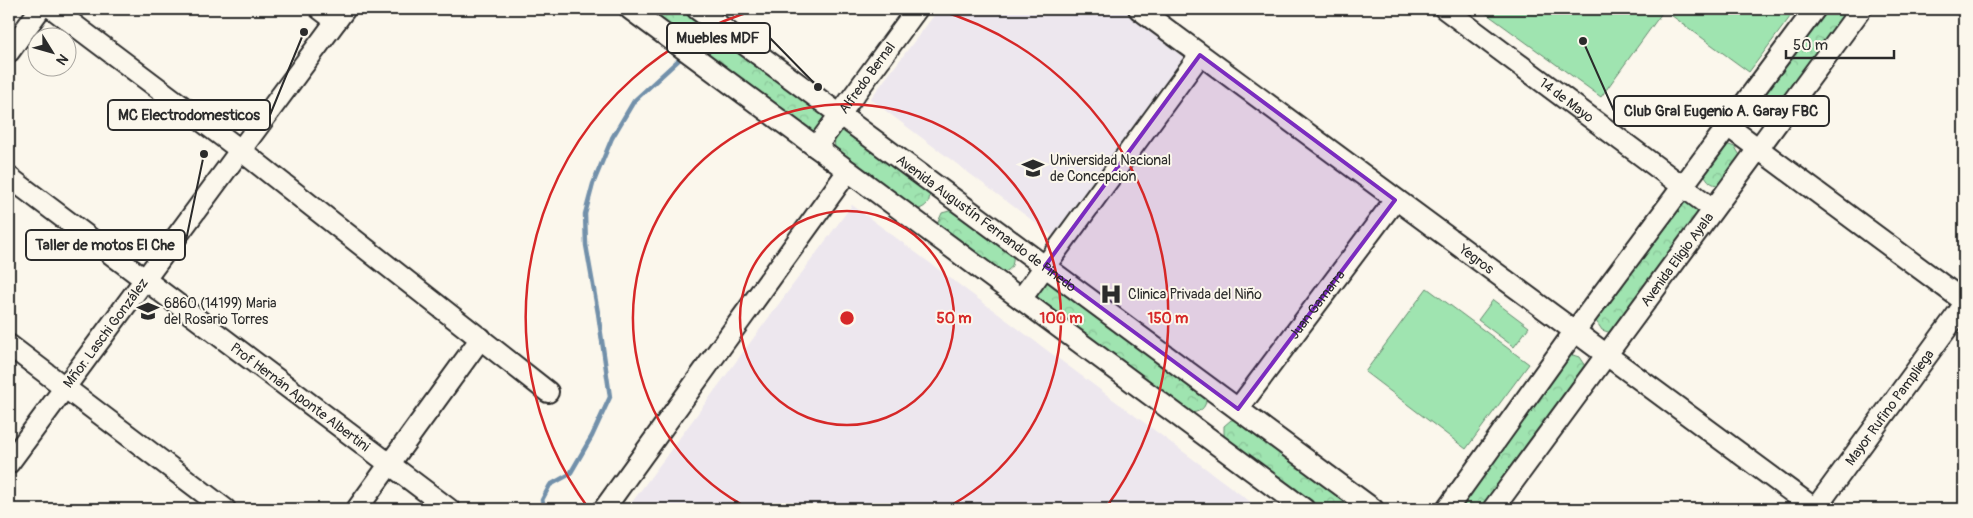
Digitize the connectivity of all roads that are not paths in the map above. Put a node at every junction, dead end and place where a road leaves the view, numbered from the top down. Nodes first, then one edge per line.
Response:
1 (40, 9) edge
2 (53, 9) edge
3 (320, 9) edge
4 (630, 9) edge
5 (697, 9) edge
6 (918, 9) edge
7 (1139, 9) edge
8 (1445, 9) edge
9 (1815, 9) edge
10 (1861, 9) edge
11 (340, 15) edge
12 (9, 52) edge
13 (1200, 55) junction
14 (841, 115) junction
15 (1729, 126) junction
16 (816, 147) junction
17 (1758, 148) junction
18 (239, 149) junction
19 (848, 171) junction
20 (9, 177) edge
21 (1684, 185) junction
22 (1395, 200) junction
23 (1713, 209) junction
24 (1045, 266) junction
25 (145, 279) junction
26 (1021, 299) junction
27 (1964, 301) edge
28 (1964, 305) edge
29 (1574, 332) junction
30 (481, 338) junction
31 (9, 346) edge
32 (1605, 356) junction
33 (65, 388) junction
34 (548, 392) dead end
35 (1238, 409) junction
36 (9, 463) edge
37 (390, 464) junction
38 (225, 509) edge
39 (357, 509) edge
40 (449, 509) edge
41 (604, 509) edge
42 (1304, 509) edge
43 (1373, 509) edge
44 (1447, 509) edge
45 (1493, 509) edge
46 (1815, 509) edge

1 - 12 street
2 - 18 street
3 - 11 street
4 - 16 street
5 - 14 street, Avenida Augustín Fernando de Pinedo
6 - 14 street, Alfredo Bernal
7 - 13 street, Yegros
8 - 21 street, 14 de Mayo
9 - 15 street
10 - 17 street, Avenida Eligio Ayala
11 - 18 street, Mñor. Laschi González
13 - 22 street, Yegros
13 - 24 street
14 - 16 street, Alfredo Bernal
14 - 24 street, Avenida Augustín Fernando de Pinedo
15 - 17 street
15 - 21 street
16 - 19 street
17 - 23 street, Avenida Eligio Ayala
17 - 27 street
18 - 25 street, Mñor. Laschi González
18 - 30 street
19 - 26 street
19 - 41 street
20 - 25 street, Prof Hernán Aponte Albertini
21 - 23 street, 14 de Mayo
21 - 29 street
22 - 29 street, Yegros
22 - 35 street, Juan Gamarra
23 - 32 street, Avenida Eligio Ayala
24 - 26 street
24 - 35 street, Avenida Augustín Fernando de Pinedo
25 - 33 street, Mñor. Laschi González
25 - 37 street, Prof Hernán Aponte Albertini
26 - 42 street
28 - 46 street, Mayor Rufino Pampliega
29 - 32 street, Yegros
29 - 44 street
30 - 34 street
30 - 37 street
31 - 33 street
32 - 45 street, Avenida Eligio Ayala
32 - 46 street, Yegros
33 - 36 street, Mñor. Laschi González
33 - 38 street
35 - 43 street, Avenida Augustín Fernando de Pinedo
37 - 39 street
37 - 40 street, Prof Hernán Aponte Albertini

